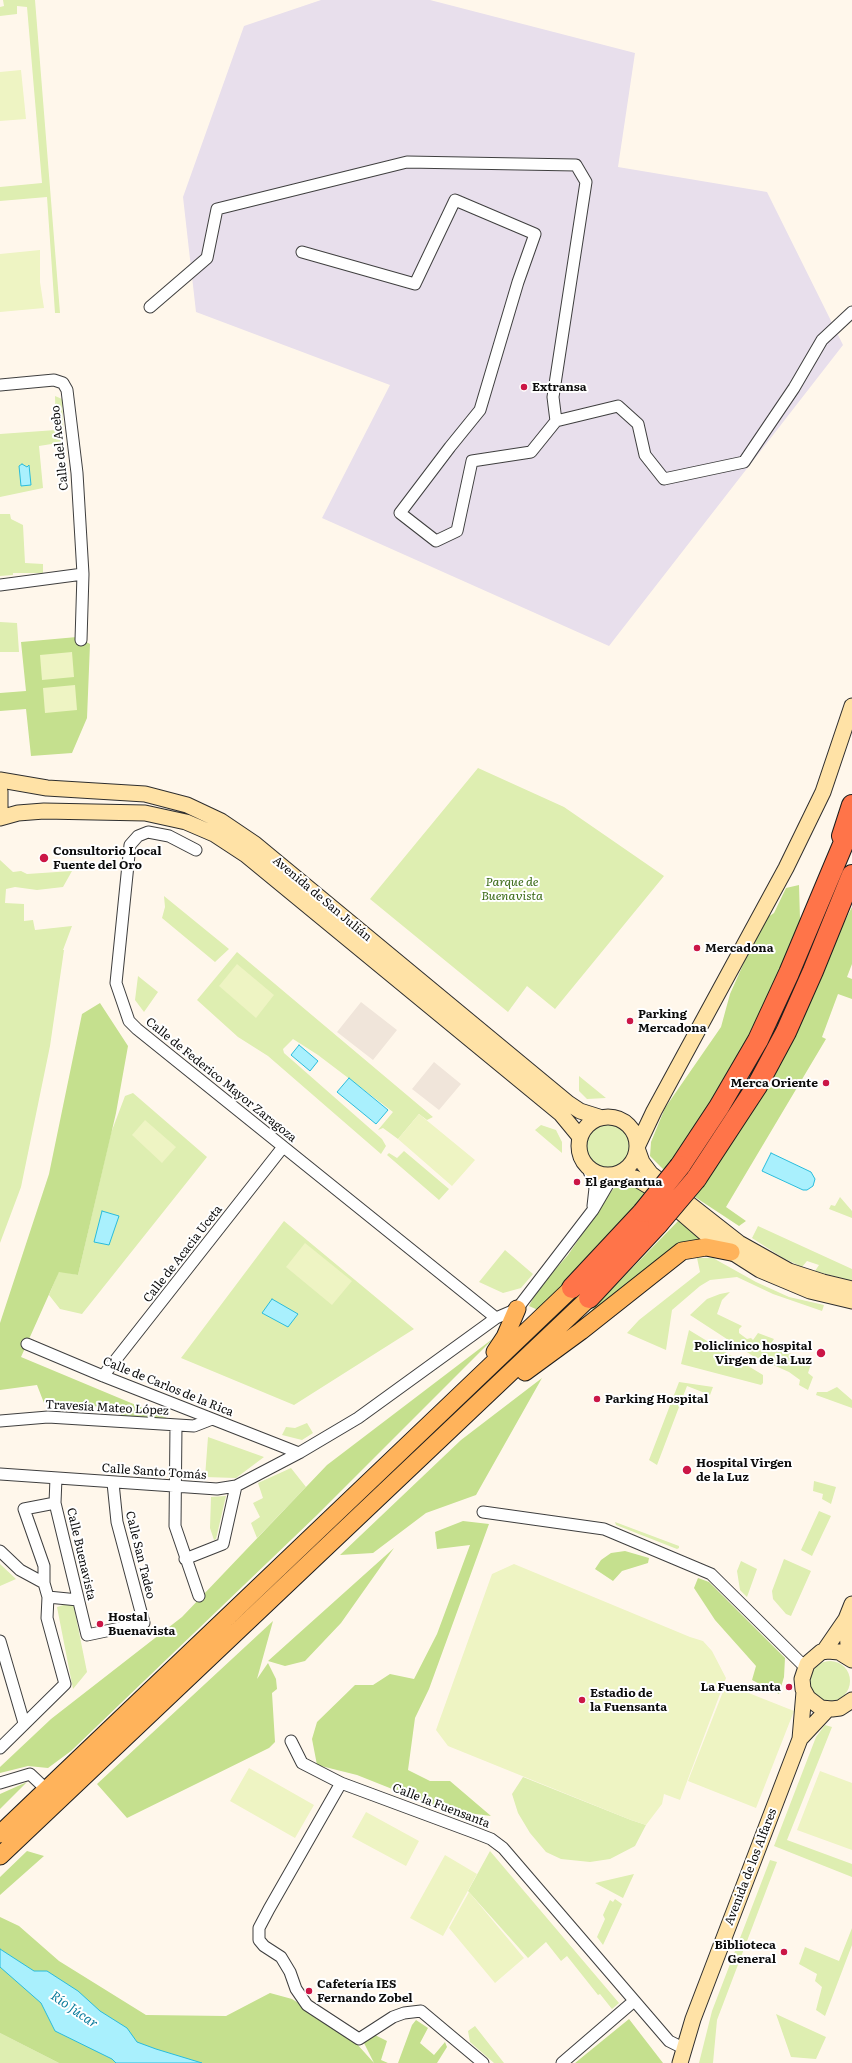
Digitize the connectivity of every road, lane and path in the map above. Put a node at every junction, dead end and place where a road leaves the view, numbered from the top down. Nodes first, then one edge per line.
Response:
1 (302, 252) dead end
2 (150, 307) dead end
3 (852, 312) edge
4 (0, 385) edge
5 (556, 421) junction
6 (83, 574) junction
7 (0, 585) edge
8 (81, 640) dead end
9 (852, 706) edge
10 (0, 780) edge
11 (0, 791) edge
12 (852, 805) edge
13 (0, 808) edge
14 (0, 818) edge
15 (852, 824) edge
16 (196, 850) dead end
17 (852, 875) edge
18 (828, 882) junction
19 (654, 1111) junction
20 (599, 1117) junction
21 (625, 1122) junction
22 (580, 1137) junction
23 (283, 1147) junction
24 (637, 1148) junction
25 (588, 1168) junction
26 (615, 1174) junction
27 (593, 1210) junction
28 (730, 1252) junction
29 (572, 1288) joint
30 (852, 1289) edge
31 (589, 1298) joint
32 (852, 1301) edge
33 (517, 1310) junction
34 (496, 1318) junction
35 (27, 1344) dead end
36 (102, 1376) junction
37 (475, 1380) junction
38 (468, 1414) junction
39 (212, 1419) junction
40 (0, 1421) edge
41 (176, 1425) junction
42 (300, 1453) junction
43 (0, 1474) edge
44 (56, 1478) junction
45 (113, 1483) junction
46 (236, 1486) junction
47 (174, 1487) junction
48 (55, 1503) junction
49 (483, 1512) dead end
50 (0, 1551) edge
51 (185, 1558) junction
52 (44, 1583) junction
53 (199, 1596) dead end
54 (48, 1597) junction
55 (78, 1600) junction
56 (852, 1604) edge
57 (846, 1619) junction
58 (87, 1635) joint
59 (0, 1641) edge
60 (824, 1651) junction
61 (851, 1659) edge
62 (805, 1667) junction
63 (804, 1692) junction
64 (852, 1700) edge
65 (828, 1709) junction
66 (24, 1723) junction
67 (800, 1740) junction
68 (291, 1741) dead end
69 (0, 1748) edge
70 (0, 1783) edge
71 (341, 1783) junction
72 (44, 1800) junction
73 (0, 1834) edge
74 (0, 1856) edge
75 (634, 2001) junction
76 (683, 2048) junction
77 (483, 2063) edge
78 (562, 2063) edge
79 (680, 2063) edge

1 - 5 street
2 - 5 street
3 - 5 street
4 - 6 street, Calle del Acebo
6 - 7 street
6 - 8 street, Calle del Acebo
9 - 19 main road
10 - 20 main road, Avenida de San Julián
11 - 13 main road
12 - 18 highway
14 - 22 main road, Avenida de San Julián
15 - 18 highway
16 - 23 street, Calle de Federico Mayor Zaragoza
17 - 31 highway, bridge
18 - 29 highway, bridge
19 - 21 main road
19 - 24 main road
20 - 21 main road
20 - 22 main road
21 - 24 main road
22 - 25 main road
23 - 34 street, Calle de Federico Mayor Zaragoza
23 - 36 street, Calle de Acacia Uceta
24 - 26 main road
24 - 30 main road
25 - 26 main road
25 - 27 street
26 - 27 street
26 - 28 main road
27 - 33 street
28 - 32 main road
28 - 38 main road
29 - 37 main road
31 - 38 main road
33 - 34 street, Calle Santo Tomás
33 - 37 main road
34 - 42 street, Calle Santo Tomás
35 - 36 street, Calle de Carlos de la Rica
36 - 39 street, Calle de Carlos de la Rica
37 - 72 main road
38 - 72 main road
39 - 41 street, Travesía Mateo López
39 - 42 street, Calle de Carlos de la Rica
40 - 41 street, Travesía Mateo López
41 - 47 street
42 - 46 street, Calle Santo Tomás
43 - 44 street, Calle Santo Tomás
44 - 45 street, Calle Santo Tomás
44 - 48 street, Calle Buenavista
45 - 47 street, Calle Santo Tomás
45 - 58 street, Calle San Tadeo
46 - 47 street, Calle Santo Tomás
46 - 51 street
47 - 51 street
48 - 52 street
48 - 55 street, Calle Buenavista
49 - 62 street
50 - 52 street
51 - 53 street
52 - 54 street
54 - 55 street
54 - 66 street
55 - 58 street, Calle Buenavista
56 - 57 main road
57 - 60 main road
57 - 61 main road
59 - 66 street
60 - 61 main road
60 - 62 main road
62 - 63 main road, Avenida de los Alfares
63 - 65 main road
63 - 67 main road, Avenida de los Alfares
64 - 65 main road
65 - 67 main road, Avenida de los Alfares
66 - 69 street
67 - 76 main road, Avenida de los Alfares
68 - 71 street, Calle la Fuensanta
70 - 72 street
71 - 75 street, Calle la Fuensanta
71 - 77 street
72 - 73 main road
72 - 74 main road
75 - 76 street, Calle la Fuensanta
75 - 78 street
76 - 79 main road, Avenida de los Alfares

